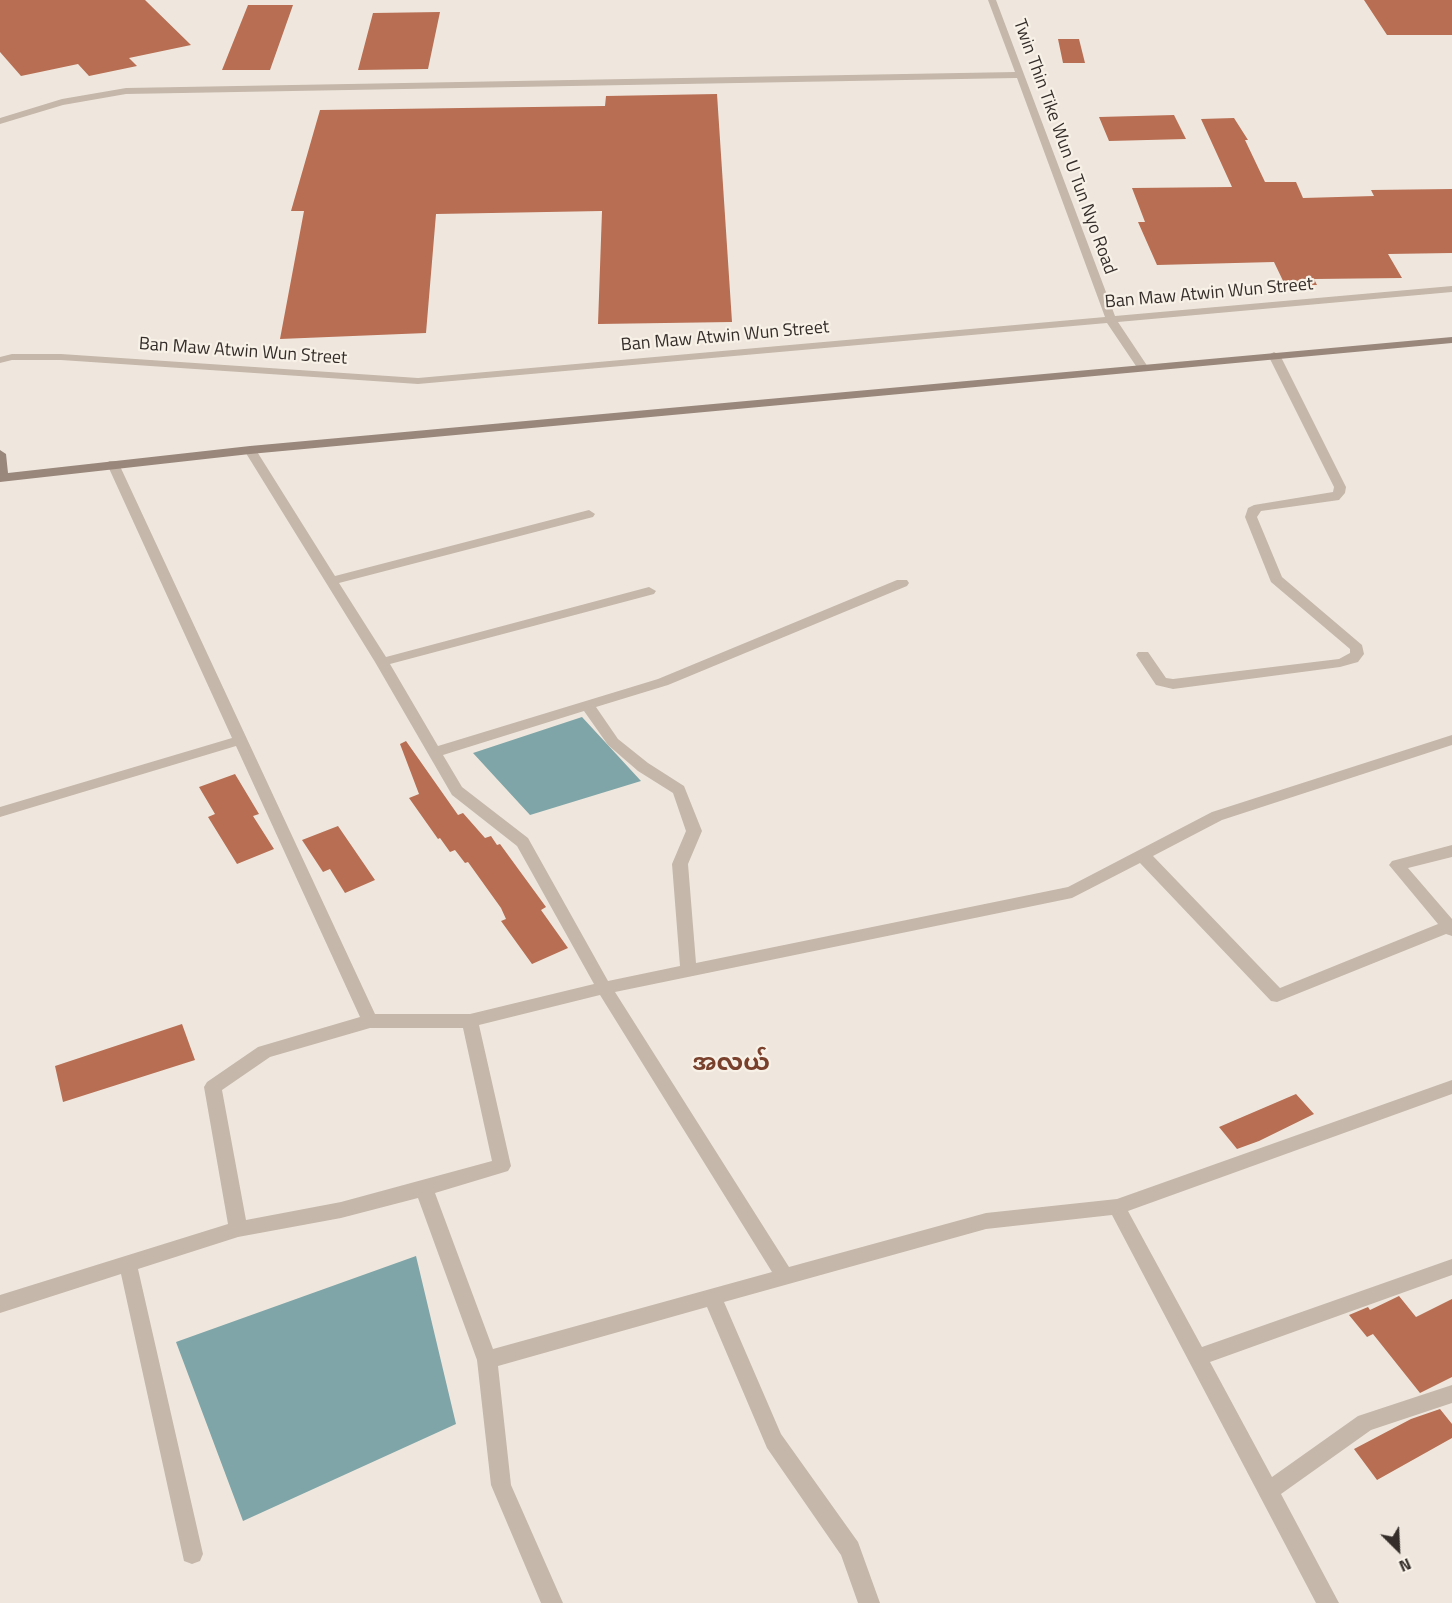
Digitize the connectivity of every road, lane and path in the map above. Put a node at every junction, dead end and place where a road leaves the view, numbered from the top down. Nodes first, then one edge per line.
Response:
1 (992, 0) edge
2 (1019, 75) junction
3 (0, 121) edge
4 (1452, 289) edge
5 (1112, 321) junction
6 (1452, 340) edge
7 (1274, 356) junction
8 (0, 360) edge
9 (1142, 367) junction
10 (250, 450) junction
11 (0, 454) edge
12 (113, 464) junction
13 (1, 478) edge
14 (589, 514) dead end
15 (332, 581) junction
16 (902, 584) dead end
17 (649, 591) dead end
18 (1143, 655) dead end
19 (382, 662) junction
20 (587, 705) junction
21 (241, 740) junction
22 (1452, 740) edge
23 (435, 752) junction
24 (0, 812) edge
25 (1452, 851) edge
26 (1141, 854) junction
27 (1450, 929) edge
28 (689, 971) junction
29 (604, 988) junction
30 (370, 1021) junction
31 (470, 1021) junction
32 (1452, 1087) edge
33 (424, 1189) junction
34 (1118, 1207) junction
35 (238, 1229) junction
36 (128, 1264) junction
37 (1452, 1267) edge
38 (785, 1277) junction
39 (712, 1297) junction
40 (0, 1304) edge
41 (1198, 1357) junction
42 (487, 1360) junction
43 (1452, 1394) edge
44 (1270, 1490) junction
45 (192, 1554) dead end
46 (552, 1603) edge
47 (869, 1603) edge
48 (1328, 1603) edge

1 - 2 street, Twin Thin Tike Wun U Tun Nyo Road
2 - 3 street
2 - 5 street, Twin Thin Tike Wun U Tun Nyo Road
4 - 5 street, Ban Maw Atwin Wun Street
5 - 8 street, Ban Maw Atwin Wun Street
5 - 9 street, Twin Thin Tike Wun U Tun Nyo Road
6 - 7 main road
7 - 9 main road
7 - 18 street
9 - 10 main road
10 - 12 main road
10 - 15 street
11 - 13 main road
12 - 13 main road
12 - 21 street
14 - 15 street
15 - 19 street
16 - 20 street
17 - 19 street
19 - 23 street
20 - 23 street
20 - 28 street
21 - 24 street
21 - 30 street
22 - 26 street
23 - 29 street
25 - 27 street
26 - 27 street
26 - 28 street
28 - 29 street
29 - 31 street
29 - 38 street
30 - 31 street
30 - 35 street
31 - 33 street
32 - 34 street
33 - 35 street
33 - 42 street
34 - 38 street
34 - 41 street
35 - 36 street
36 - 40 street
36 - 45 street
37 - 41 street
38 - 39 street
39 - 42 street
39 - 47 street
41 - 44 street
42 - 46 street
43 - 44 street
44 - 48 street

